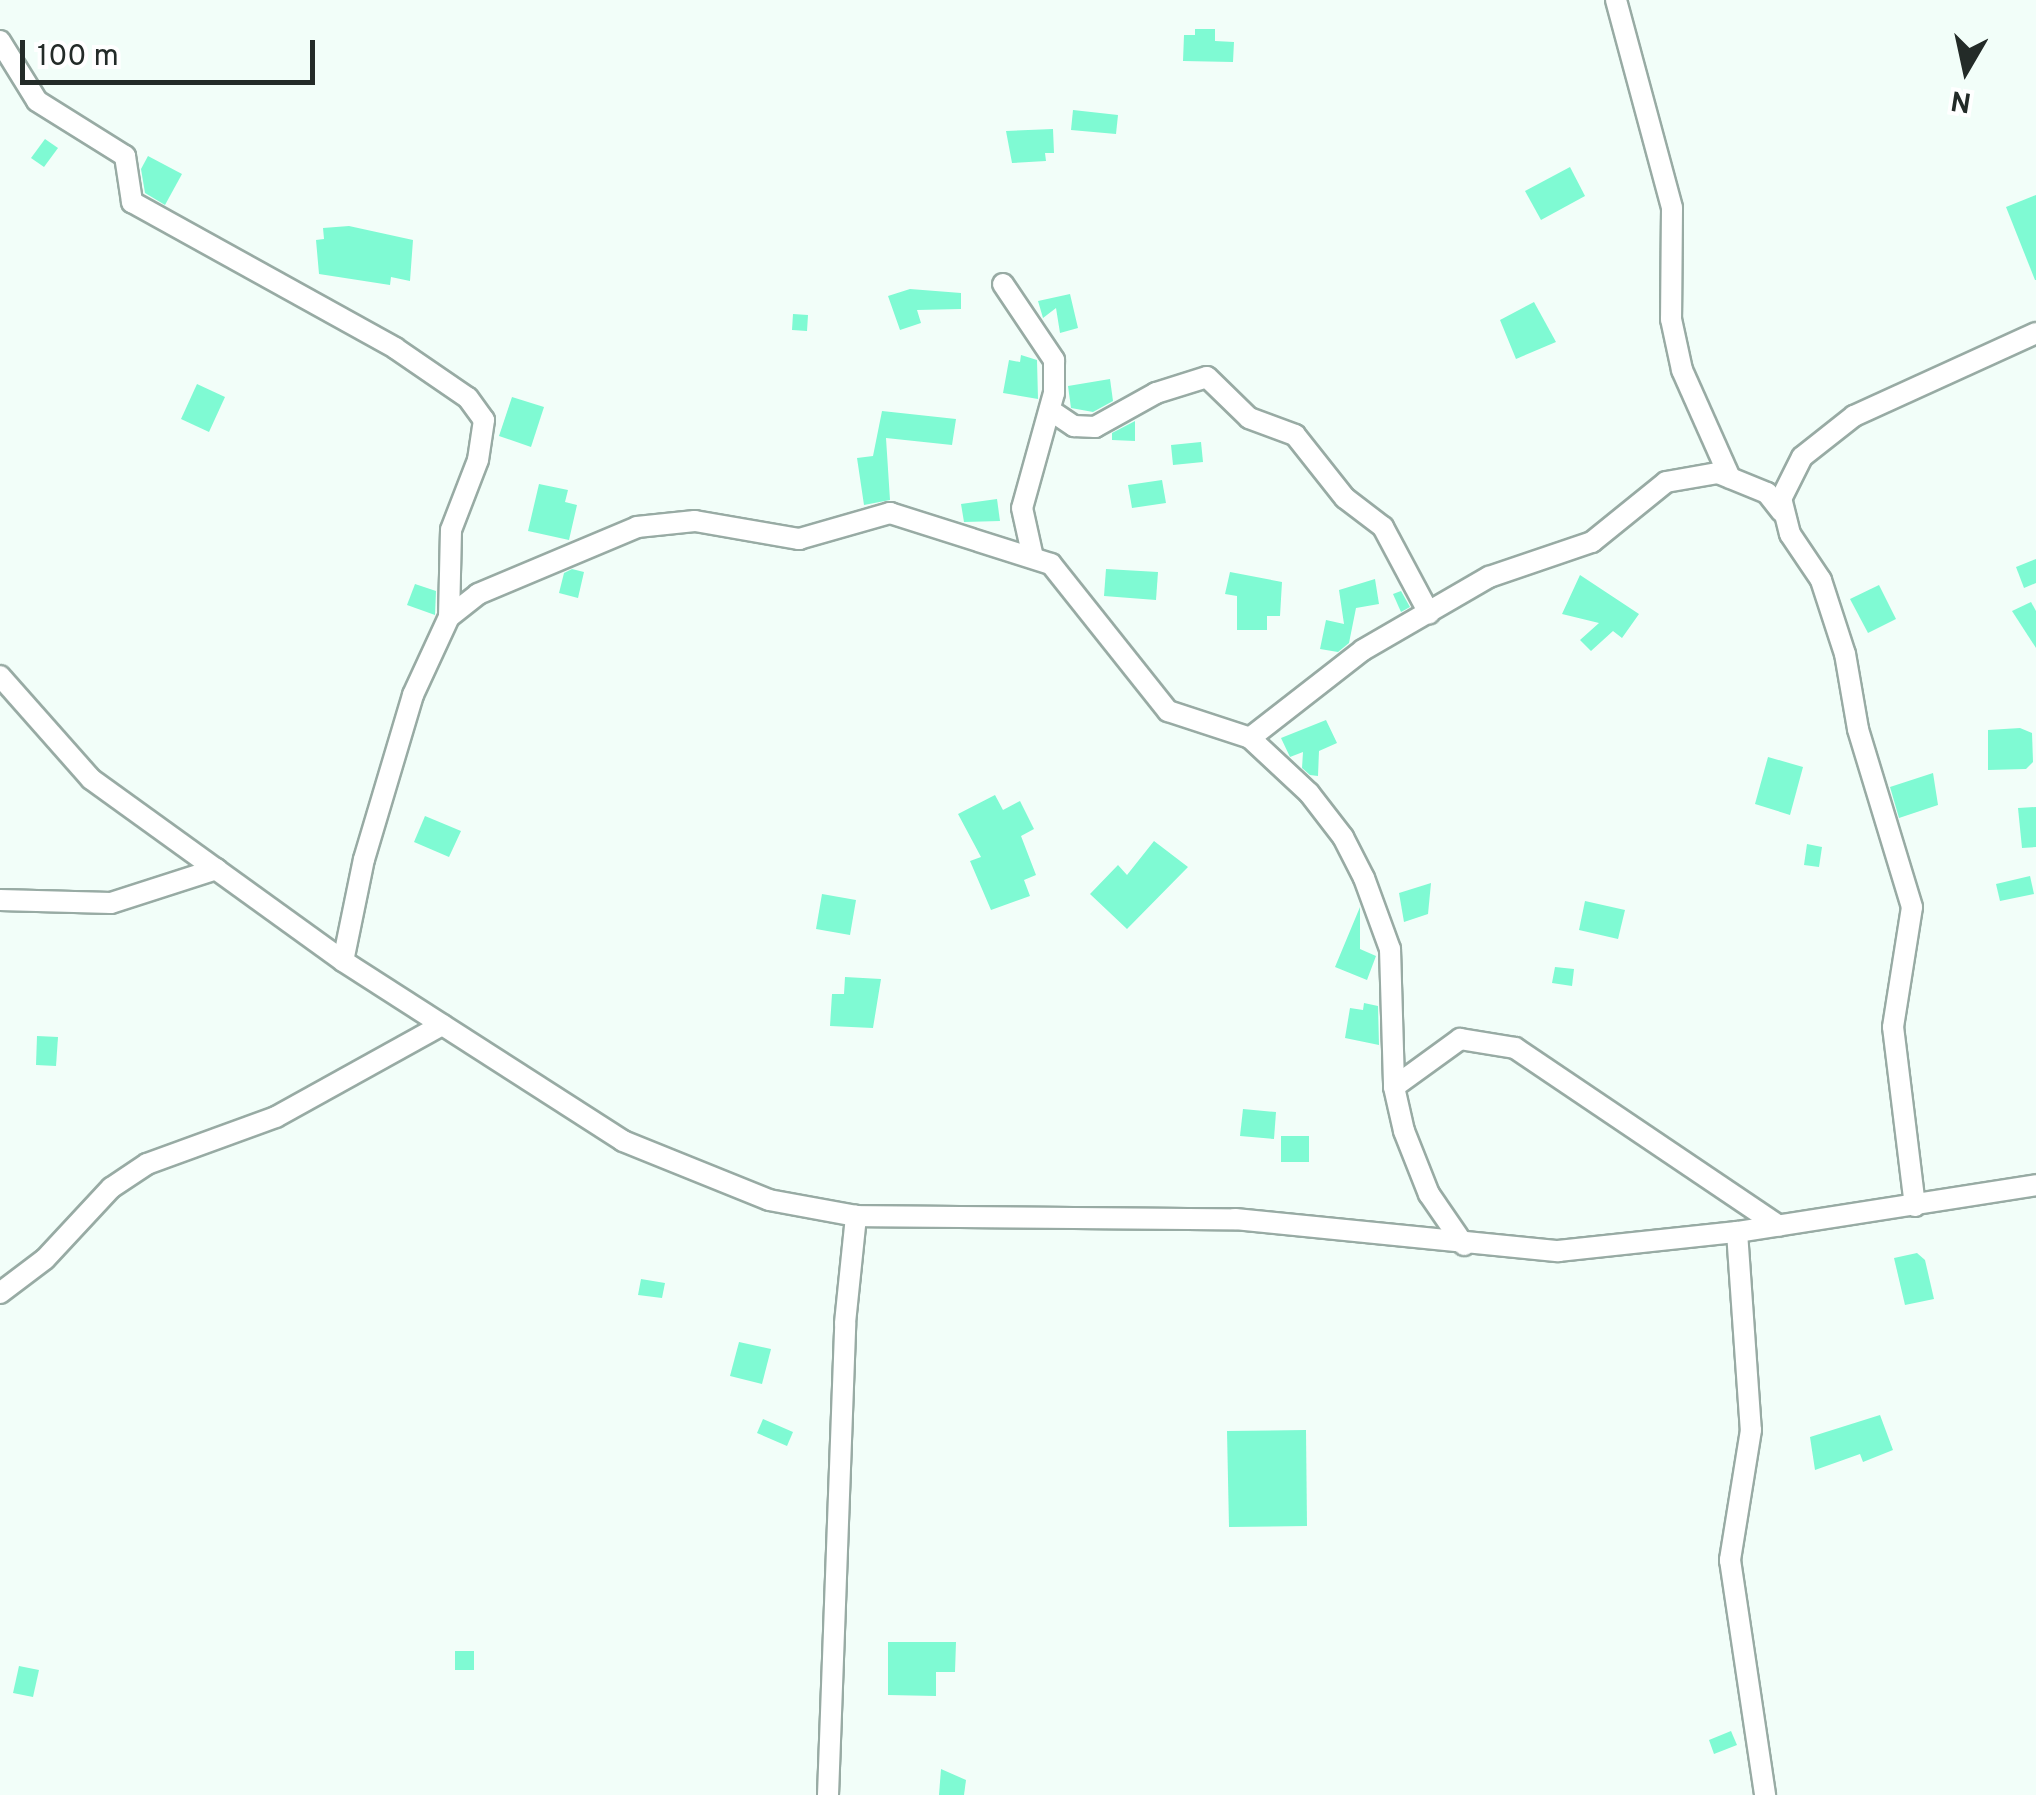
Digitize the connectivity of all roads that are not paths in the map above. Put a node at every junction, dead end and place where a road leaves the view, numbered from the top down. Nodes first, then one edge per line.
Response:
1 (1616, 0) edge
2 (0, 41) edge
3 (1003, 284) dead end
4 (2036, 333) edge
5 (1050, 410) junction
6 (1730, 478) junction
7 (1782, 512) junction
8 (1032, 554) junction
9 (1428, 612) junction
10 (448, 617) junction
11 (0, 676) edge
12 (1250, 738) junction
13 (218, 869) junction
14 (0, 900) edge
15 (343, 960) junction
16 (442, 1024) junction
17 (1394, 1087) junction
18 (2036, 1185) edge
19 (1915, 1206) junction
20 (856, 1216) junction
21 (1779, 1226) junction
22 (1737, 1232) junction
23 (1464, 1245) junction
24 (0, 1293) edge
25 (828, 1795) edge
26 (1765, 1795) edge

1 - 6 street
2 - 10 street
3 - 5 street
4 - 7 street
5 - 8 street
5 - 9 street
6 - 7 street
6 - 9 street
7 - 19 street
8 - 10 street
8 - 12 street
9 - 12 street
10 - 15 street
11 - 13 street
12 - 17 street
13 - 14 street
13 - 15 street
15 - 16 street
16 - 20 street
16 - 24 street
17 - 21 street
17 - 23 street
18 - 19 street
19 - 21 street
20 - 23 street
20 - 25 street
21 - 22 street
22 - 23 street
22 - 26 street

